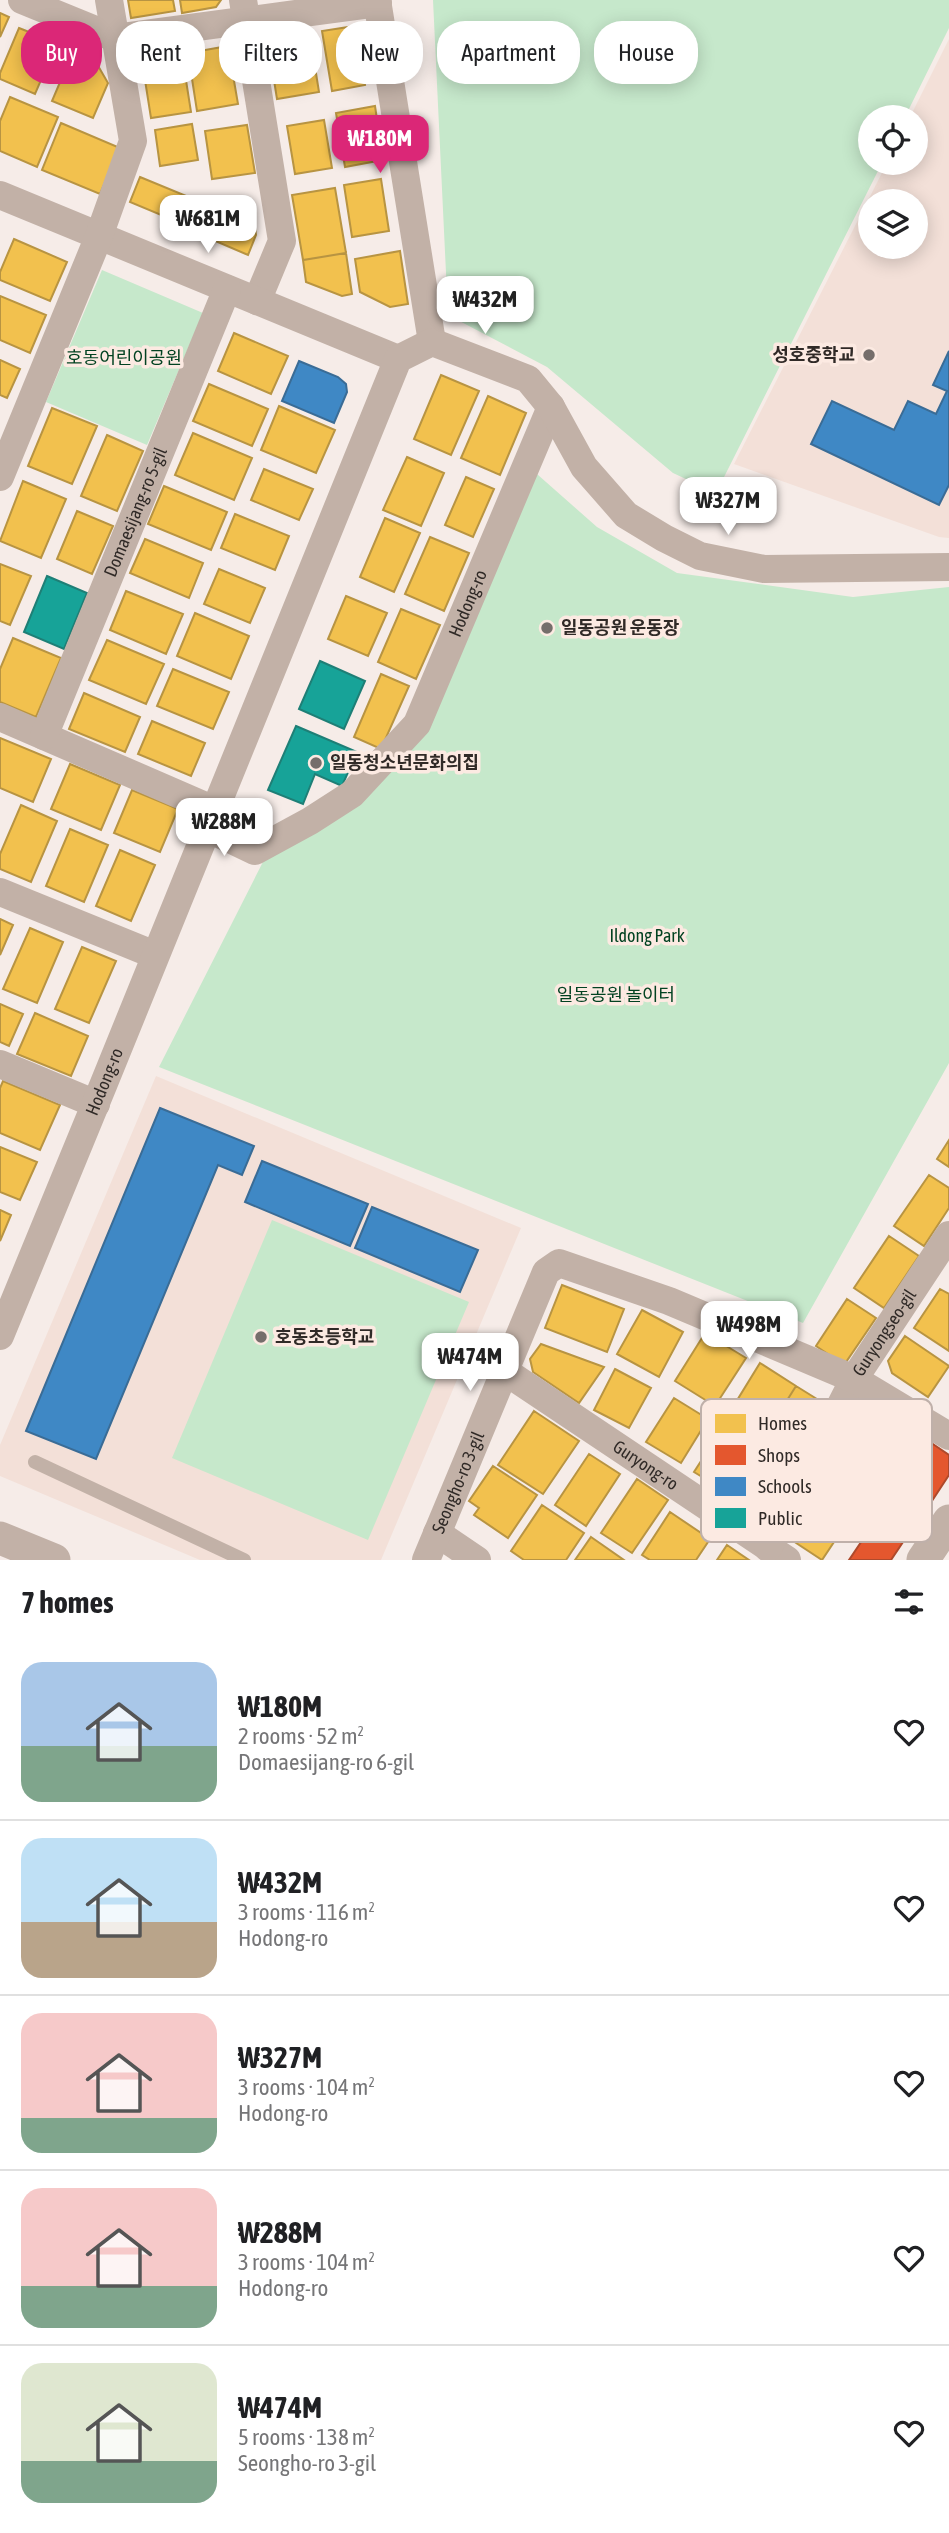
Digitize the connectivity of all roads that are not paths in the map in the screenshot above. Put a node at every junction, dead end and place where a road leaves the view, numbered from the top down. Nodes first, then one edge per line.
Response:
1 (22, 0) edge
2 (109, 0) edge
3 (377, 1) edge
4 (245, 10) edge
5 (115, 38) junction
6 (0, 195) edge
7 (99, 236) junction
8 (227, 289) junction
9 (257, 301) junction
10 (432, 342) junction
11 (398, 359) junction
12 (551, 407) junction
13 (0, 477) edge
14 (949, 567) edge
15 (0, 718) edge
16 (44, 736) junction
17 (213, 820) junction
18 (0, 892) edge
19 (155, 955) junction
20 (0, 1064) edge
21 (96, 1104) junction
22 (949, 1235) edge
23 (0, 1336) edge
24 (506, 1372) junction
25 (854, 1379) junction
26 (845, 1399) edge
27 (887, 1399) edge
28 (932, 1426) edge
29 (949, 1436) edge
30 (35, 1462) dead end
31 (701, 1503) edge
32 (949, 1521) edge
33 (437, 1533) junction
34 (0, 1538) edge
35 (759, 1542) edge
36 (777, 1554) edge
37 (54, 1560) edge
38 (244, 1560) edge
39 (426, 1560) edge
40 (477, 1560) edge
41 (923, 1560) edge

1 - 5 street
2 - 5 street
3 - 4 street
3 - 10 street
4 - 5 street
4 - 9 street
5 - 7 street
6 - 7 street
7 - 8 street
7 - 13 street
8 - 9 street
8 - 16 street, Domaesijang-ro 5-gil
9 - 11 street
10 - 11 street
10 - 12 street
11 - 17 street, Hodong-ro
12 - 14 street
12 - 17 street, Hodong-ro
15 - 16 street
16 - 17 street
17 - 19 street, Hodong-ro
18 - 19 street
19 - 21 street, Hodong-ro
20 - 21 street
21 - 23 street, Hodong-ro
22 - 25 street, Guryongseo-gil
24 - 25 street, Seongho-ro 3-gil
24 - 31 street, Guryong-ro
24 - 33 street, Seongho-ro 3-gil
25 - 26 street, Guryongseo-gil
25 - 27 street, Seongho-ro 3-gil
28 - 29 street, Seongho-ro 3-gil
30 - 38 lane
32 - 41 street
33 - 39 street, Seongho-ro 3-gil
33 - 40 street
34 - 37 street
35 - 36 street, Guryong-ro

